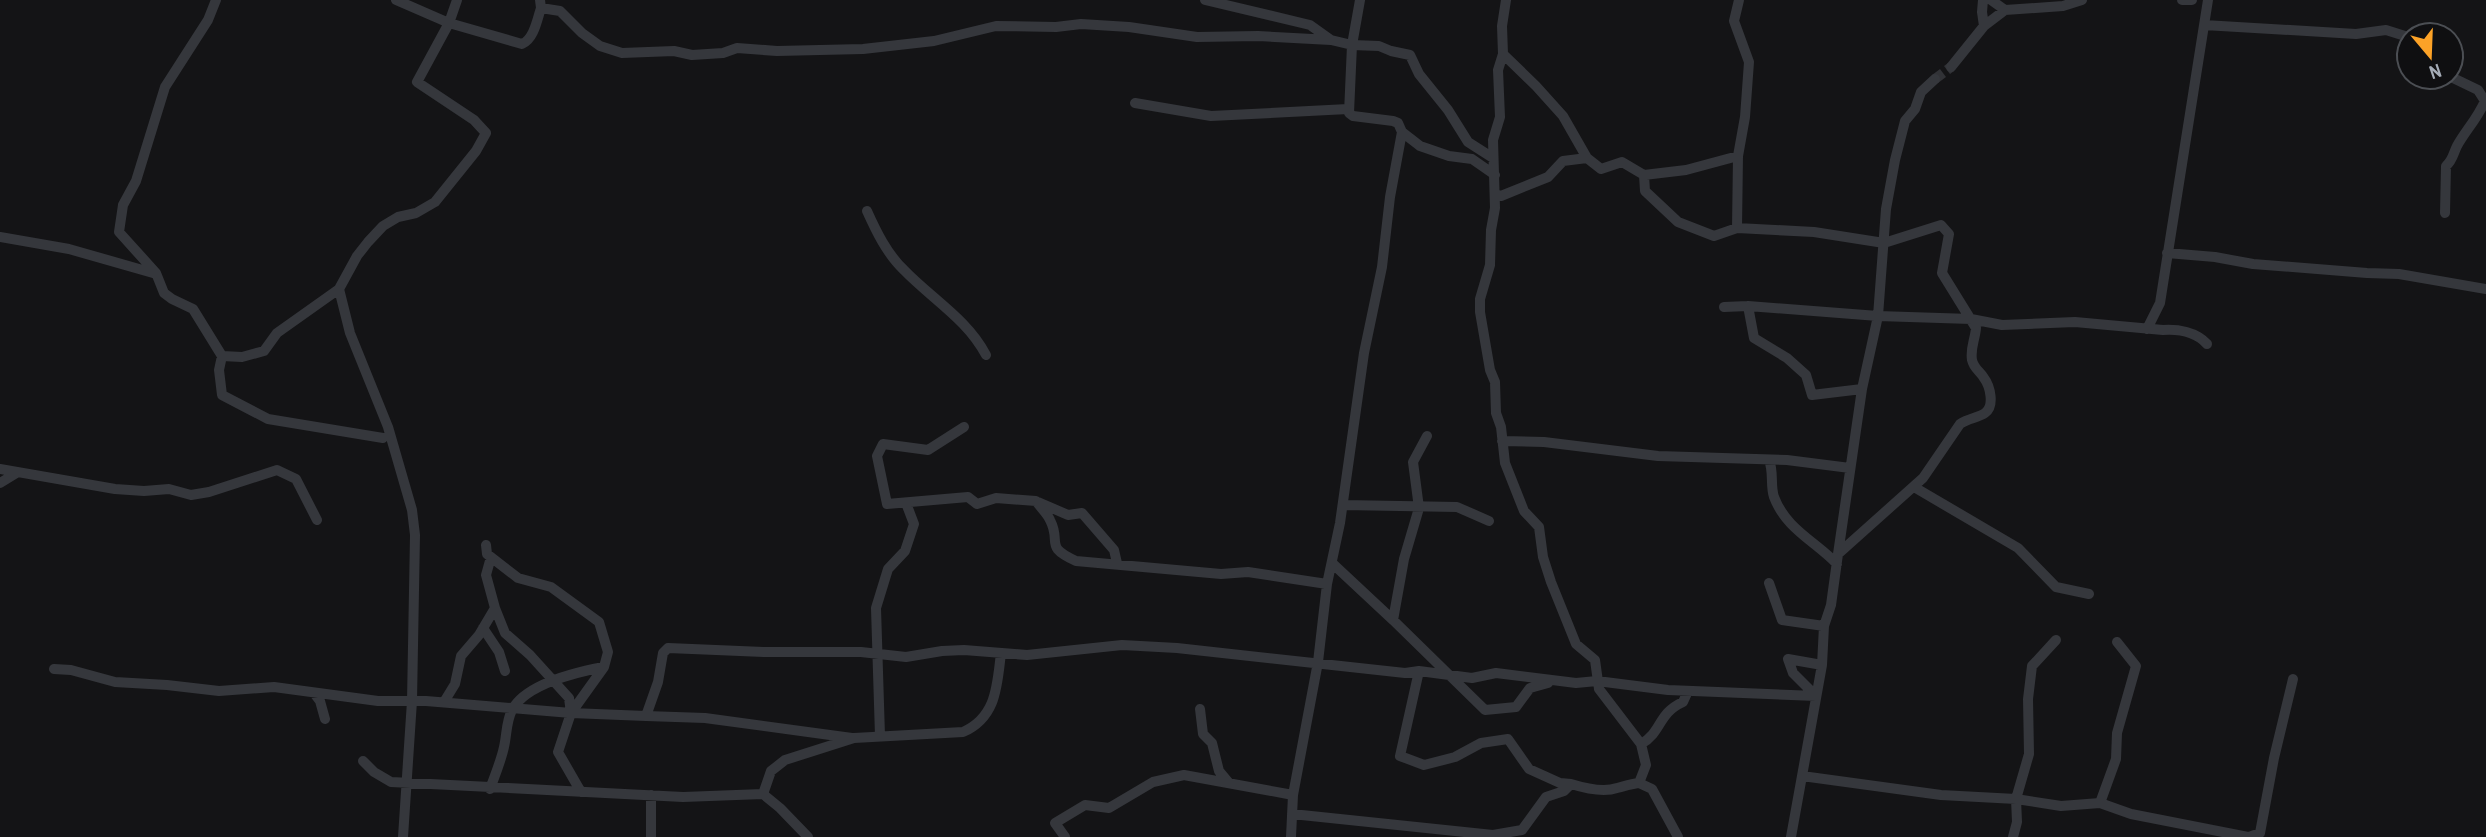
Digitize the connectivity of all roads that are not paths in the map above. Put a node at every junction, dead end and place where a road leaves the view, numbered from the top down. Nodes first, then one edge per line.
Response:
1 (216, 0) edge
2 (396, 0) edge
3 (457, 0) edge
4 (1205, 0) edge
5 (1360, 0) edge
6 (1506, 0) edge
7 (1739, 0) edge
8 (1983, 0) edge
9 (1991, 0) edge
10 (2082, 0) edge
11 (2182, 0) edge
12 (2192, 0) edge
13 (2208, 0) edge
14 (541, 4) edge
15 (2005, 10) junction
16 (449, 23) junction
17 (2204, 25) junction
18 (1984, 26) junction
19 (2395, 33) edge
20 (1331, 40) junction
21 (1352, 45) junction
22 (1503, 54) junction
23 (1951, 67) tunnel mouth
24 (1935, 79) tunnel mouth
25 (2465, 84) edge
26 (1135, 103) dead end
27 (1348, 109) junction
28 (1402, 132) junction
29 (1738, 156) junction
30 (1493, 158) junction
31 (1587, 158) junction
32 (1495, 175) junction
33 (1644, 175) junction
34 (1495, 194) junction
35 (867, 211) dead end
36 (2445, 213) dead end
37 (1737, 228) junction
38 (0, 237) edge
39 (1884, 243) junction
40 (2167, 253) junction
41 (156, 273) junction
42 (340, 289) junction
43 (2486, 289) edge
44 (1748, 306) junction
45 (1724, 307) dead end
46 (1878, 316) junction
47 (1971, 319) junction
48 (2147, 329) junction
49 (2207, 344) dead end
50 (986, 355) dead end
51 (222, 356) junction
52 (1862, 389) junction
53 (964, 427) dead end
54 (1427, 436) dead end
55 (383, 438) dead end
56 (1502, 441) junction
57 (1769, 460) junction
58 (1850, 468) junction
59 (0, 470) edge
60 (19, 471) junction
61 (0, 483) edge
62 (1914, 487) junction
63 (1036, 501) junction
64 (906, 503) junction
65 (1343, 505) junction
66 (1419, 508) junction
67 (317, 520) dead end
68 (1489, 521) dead end
69 (486, 545) dead end
70 (491, 557) junction
71 (1838, 559) junction
72 (1117, 563) junction
73 (1332, 563) junction
74 (1769, 583) dead end
75 (1327, 584) junction
76 (2089, 594) dead end
77 (495, 608) junction
78 (1393, 620) junction
79 (1824, 626) junction
80 (484, 628) junction
81 (2056, 640) dead end
82 (2117, 642) dead end
83 (876, 653) junction
84 (1001, 653) junction
85 (1318, 662) junction
86 (1822, 665) junction
87 (604, 667) junction
88 (54, 669) dead end
89 (505, 671) dead end
90 (1419, 671) junction
91 (1447, 675) junction
92 (2293, 679) dead end
93 (554, 681) junction
94 (1555, 681) junction
95 (1597, 681) junction
96 (1688, 691) junction
97 (314, 693) junction
98 (1816, 696) junction
99 (412, 701) junction
100 (444, 702) junction
101 (514, 707) junction
102 (1199, 709) dead end
103 (571, 713) junction
104 (646, 716) junction
105 (325, 719) dead end
106 (880, 736) junction
107 (854, 738) junction
108 (1641, 744) junction
109 (363, 761) dead end
110 (1802, 776) junction
111 (407, 783) junction
112 (1229, 783) junction
113 (1639, 783) junction
114 (1571, 784) junction
115 (490, 789) junction
116 (581, 792) junction
117 (763, 794) junction
118 (651, 795) junction
119 (1293, 795) junction
120 (2016, 799) junction
121 (2100, 803) junction
122 (1292, 814) junction
123 (1420, 832) edge
124 (402, 837) edge
125 (650, 837) edge
126 (808, 837) edge
127 (1065, 837) edge
128 (1291, 837) edge
129 (1678, 837) edge
130 (1791, 837) edge
131 (2012, 837) edge
132 (2248, 837) edge

1 - 41 street
2 - 16 street
3 - 16 street
4 - 20 street
5 - 21 street
6 - 22 street
7 - 29 street
8 - 18 street
9 - 15 street
10 - 15 street
11 - 12 street
13 - 17 street
14 - 16 street
14 - 20 street
15 - 18 street
16 - 42 street
17 - 19 street
17 - 40 street
18 - 23 street
20 - 21 street
21 - 27 street
21 - 30 street
22 - 30 street
22 - 31 street
24 - 39 street
25 - 36 street
26 - 27 street
27 - 28 street
28 - 32 street
28 - 65 street
29 - 33 street
29 - 37 street
30 - 32 street
31 - 33 street
31 - 34 street
32 - 34 street
33 - 37 street
34 - 56 street
35 - 50 street
37 - 39 street
38 - 41 street
39 - 46 street
39 - 47 street
40 - 43 street
40 - 48 street
41 - 51 street
42 - 51 street
42 - 99 street
44 - 45 street
44 - 46 street
44 - 52 street
46 - 47 street
46 - 52 street
47 - 48 street
47 - 62 street
48 - 49 street
51 - 55 street
52 - 58 street
53 - 64 street
54 - 66 street
56 - 57 street
56 - 95 street
57 - 58 street
57 - 71 street
58 - 71 street
59 - 60 street
60 - 61 street
60 - 67 street
62 - 71 street
62 - 76 street
63 - 64 street
63 - 72 street
63 - 72 street
64 - 83 street
65 - 66 street
65 - 73 street
66 - 68 street
66 - 78 street
69 - 70 street
70 - 77 street
70 - 87 street
71 - 79 street
72 - 75 street
73 - 75 street
73 - 78 street
74 - 79 street
75 - 85 street
77 - 80 street
77 - 93 street
78 - 91 street
79 - 86 street
80 - 89 street
80 - 100 street
81 - 120 street
82 - 121 street
83 - 84 street
83 - 104 street
83 - 106 street
84 - 85 street
84 - 106 street
85 - 90 street
85 - 119 street
86 - 98 street
86 - 98 street
87 - 93 street
87 - 103 street
88 - 97 street
90 - 91 street
90 - 114 street
91 - 94 street
91 - 94 street
92 - 132 street
93 - 101 street
93 - 103 street
94 - 95 street
95 - 96 street
95 - 108 street
96 - 98 street
96 - 108 street
97 - 99 street
97 - 105 street
98 - 110 street
99 - 100 street
99 - 111 street
100 - 101 street
101 - 103 street
101 - 115 street
102 - 112 street
103 - 104 street
103 - 116 street
104 - 107 street
106 - 107 street
107 - 117 street
108 - 113 street
109 - 111 street
110 - 120 street
110 - 130 street
111 - 115 street
111 - 124 street
112 - 119 street
112 - 127 street
113 - 114 street
113 - 129 street
114 - 123 street
115 - 116 street
116 - 118 street
117 - 118 street
117 - 126 street
118 - 125 street
119 - 122 street
120 - 121 street
120 - 131 street
121 - 132 street
122 - 123 street
122 - 128 street

